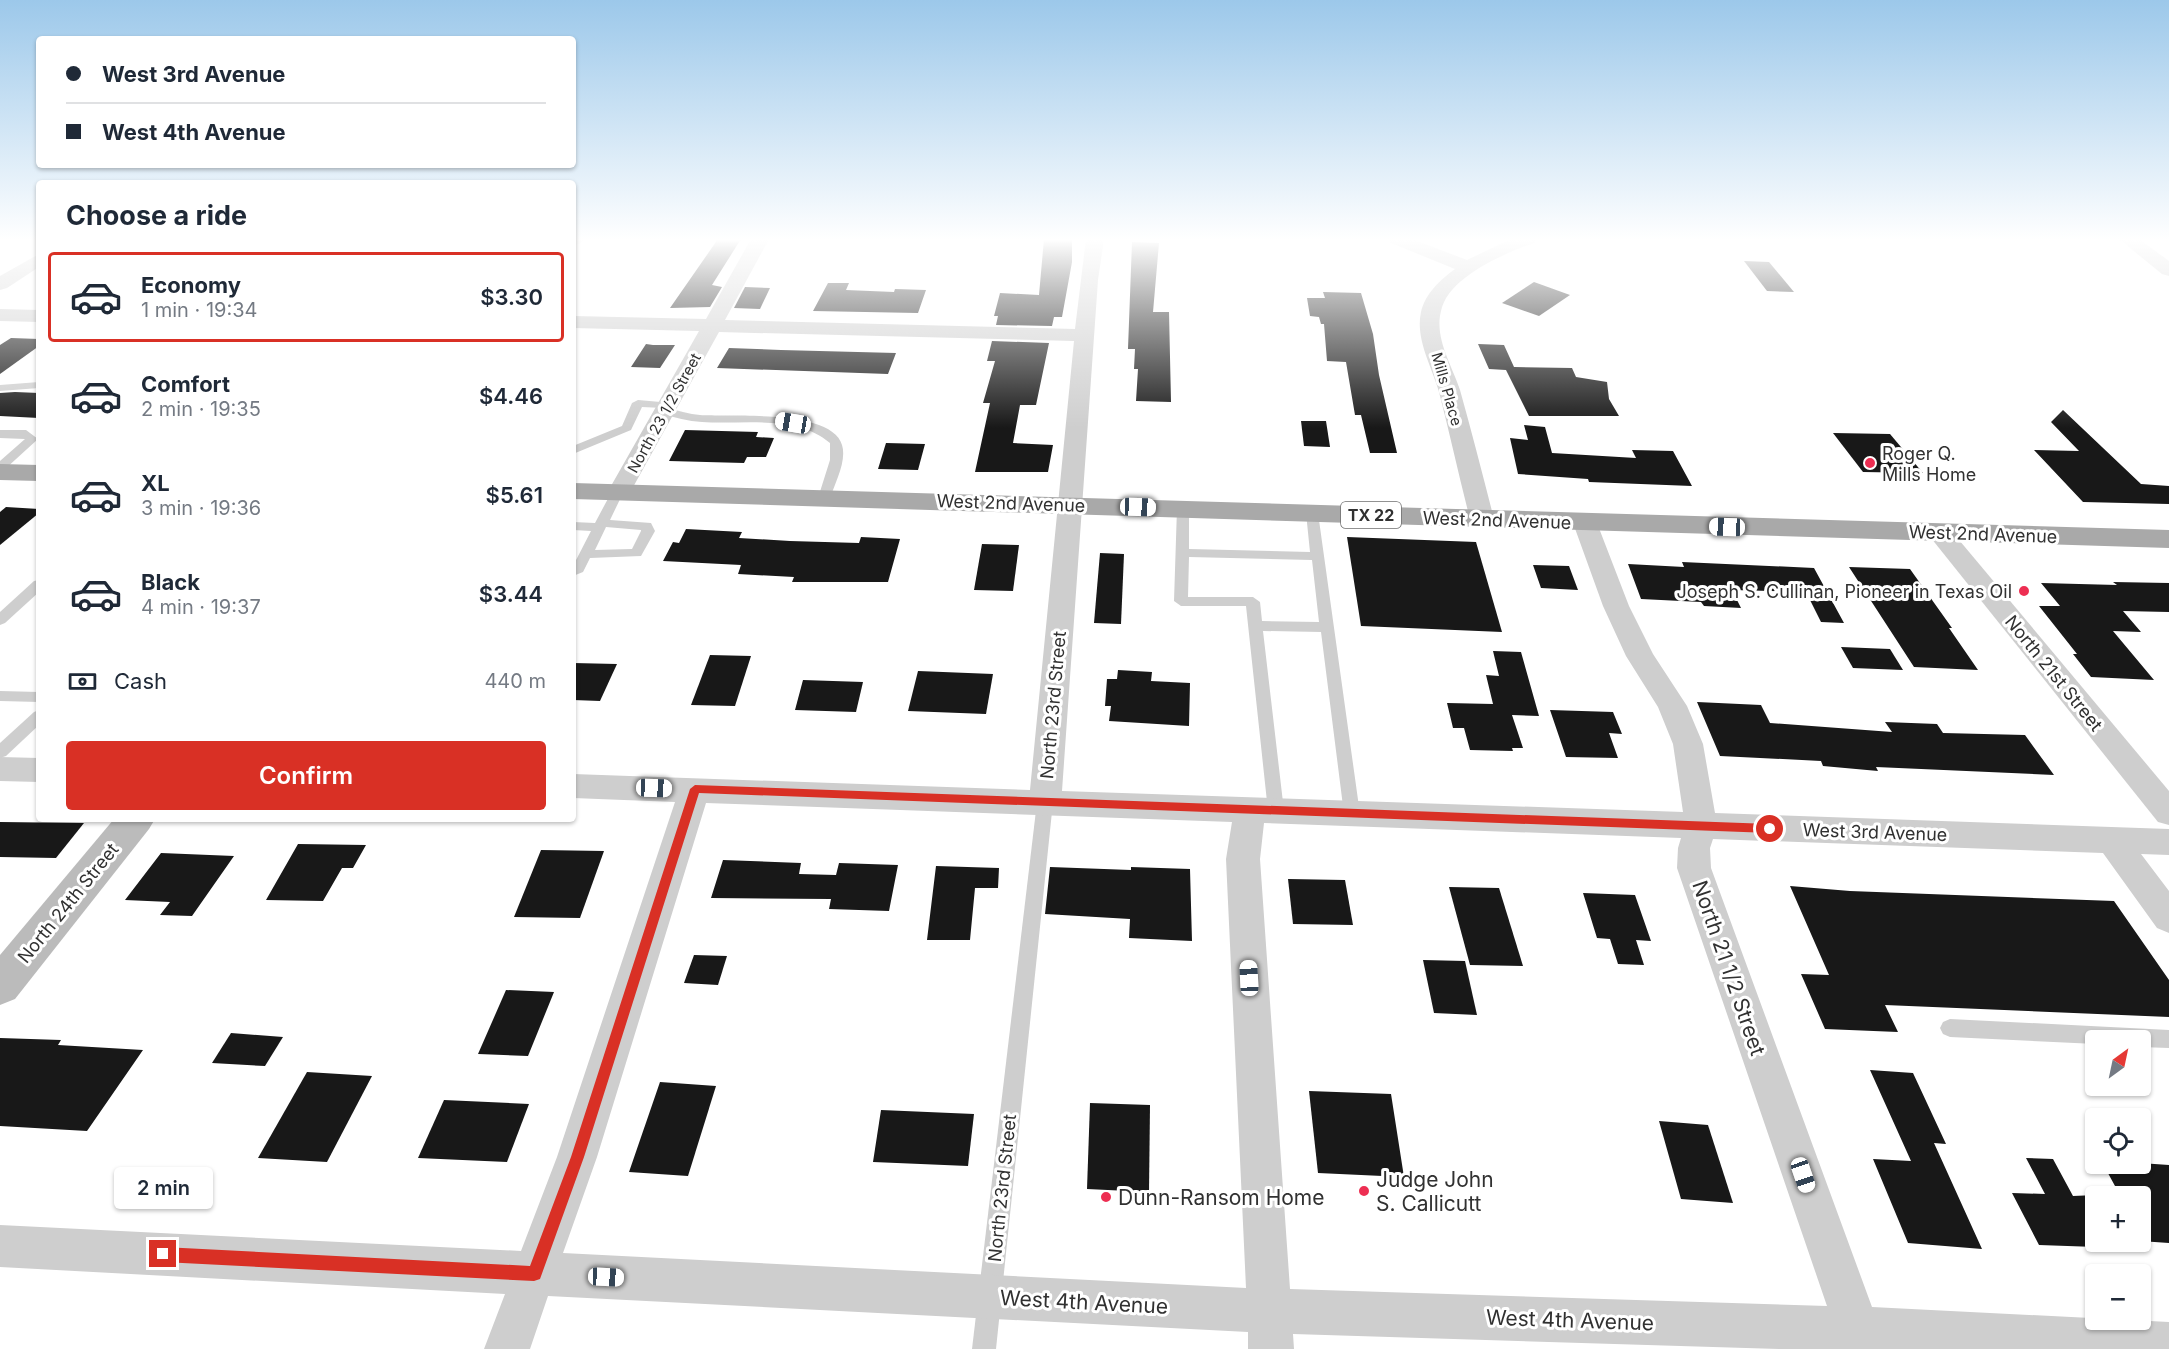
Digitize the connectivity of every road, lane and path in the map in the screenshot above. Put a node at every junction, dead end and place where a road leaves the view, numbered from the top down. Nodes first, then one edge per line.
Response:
1 (726, 302) edge
2 (1088, 302) edge
3 (1435, 302) edge
4 (0, 315) edge
5 (36, 316) edge
6 (576, 322) edge
7 (713, 325) junction
8 (1084, 335) junction
9 (36, 385) edge
10 (0, 388) edge
11 (667, 408) junction
12 (35, 433) edge
13 (0, 434) edge
14 (576, 449) edge
15 (0, 467) edge
16 (0, 472) edge
17 (36, 473) edge
18 (576, 493) edge
19 (618, 493) junction
20 (824, 498) junction
21 (1071, 504) junction
22 (1183, 508) junction
23 (1312, 513) junction
24 (1482, 519) junction
25 (1585, 523) junction
26 (600, 525) junction
27 (576, 526) edge
28 (1940, 533) junction
29 (2169, 539) edge
30 (1182, 553) junction
31 (585, 554) junction
32 (1317, 556) junction
33 (576, 570) edge
34 (36, 587) edge
35 (0, 620) edge
36 (1255, 627) junction
37 (1327, 627) junction
38 (0, 696) edge
39 (36, 697) edge
40 (36, 719) edge
41 (0, 752) edge
42 (0, 769) edge
43 (36, 770) edge
44 (576, 786) edge
45 (695, 789) junction
46 (1045, 802) junction
47 (1263, 811) junction
48 (2169, 813) edge
49 (1352, 814) junction
50 (134, 822) edge
51 (1701, 826) junction
52 (2112, 840) junction
53 (2169, 842) edge
54 (2169, 918) edge
55 (0, 987) edge
56 (1950, 1028) dead end
57 (2169, 1039) edge
58 (0, 1246) edge
59 (534, 1274) junction
60 (990, 1297) junction
61 (1270, 1330) edge
62 (1861, 1339) edge
63 (2169, 1345) edge
64 (507, 1349) edge
65 (984, 1349) edge

1 - 7 street, North 23 1/2 Street
2 - 8 street, North 23rd Street
3 - 24 street, Mills Place
4 - 5 street
6 - 7 street
7 - 8 street
7 - 11 street, North 23 1/2 Street
8 - 21 street, North 23rd Street
9 - 10 lane
11 - 14 lane
11 - 19 street, North 23 1/2 Street
11 - 20 lane
12 - 13 lane
12 - 15 lane
16 - 17 main road
18 - 19 main road, West 2nd Avenue / TX 22
19 - 20 main road, West 2nd Avenue / TX 22
19 - 26 lane
20 - 21 main road, West 2nd Avenue / TX 22
21 - 22 main road, West 2nd Avenue / TX 22
21 - 46 street, North 23rd Street
22 - 23 main road, West 2nd Avenue / TX 22
22 - 30 lane
23 - 24 main road, West 2nd Avenue / TX 22
23 - 32 lane
24 - 25 main road, West 2nd Avenue / TX 22
25 - 28 main road, West 2nd Avenue / TX 22
25 - 51 street, North 21 1/2 Street
26 - 27 lane
26 - 31 lane
26 - 31 lane
28 - 29 main road, West 2nd Avenue / TX 22
28 - 48 street, North 21st Street
30 - 32 lane
30 - 36 lane
31 - 33 lane
32 - 37 lane
34 - 35 lane
36 - 37 lane
36 - 47 lane
37 - 49 lane
38 - 39 lane
40 - 41 lane
42 - 43 street
44 - 45 street, West 3rd Avenue
45 - 46 street, West 3rd Avenue
45 - 59 street
46 - 47 street, West 3rd Avenue
46 - 60 lane, North 23rd Street
47 - 49 street, West 3rd Avenue
47 - 61 street
49 - 51 street, West 3rd Avenue
50 - 55 street, North 24th Street
51 - 52 street, West 3rd Avenue
51 - 62 street, North 21 1/2 Street
52 - 53 street, West 3rd Avenue
52 - 54 street
56 - 57 lane
58 - 59 street, West 4th Avenue
59 - 60 street, West 4th Avenue
59 - 64 street
60 - 61 street, West 4th Avenue
60 - 65 lane, North 23rd Street
61 - 62 street, West 4th Avenue
62 - 63 street, West 4th Avenue

